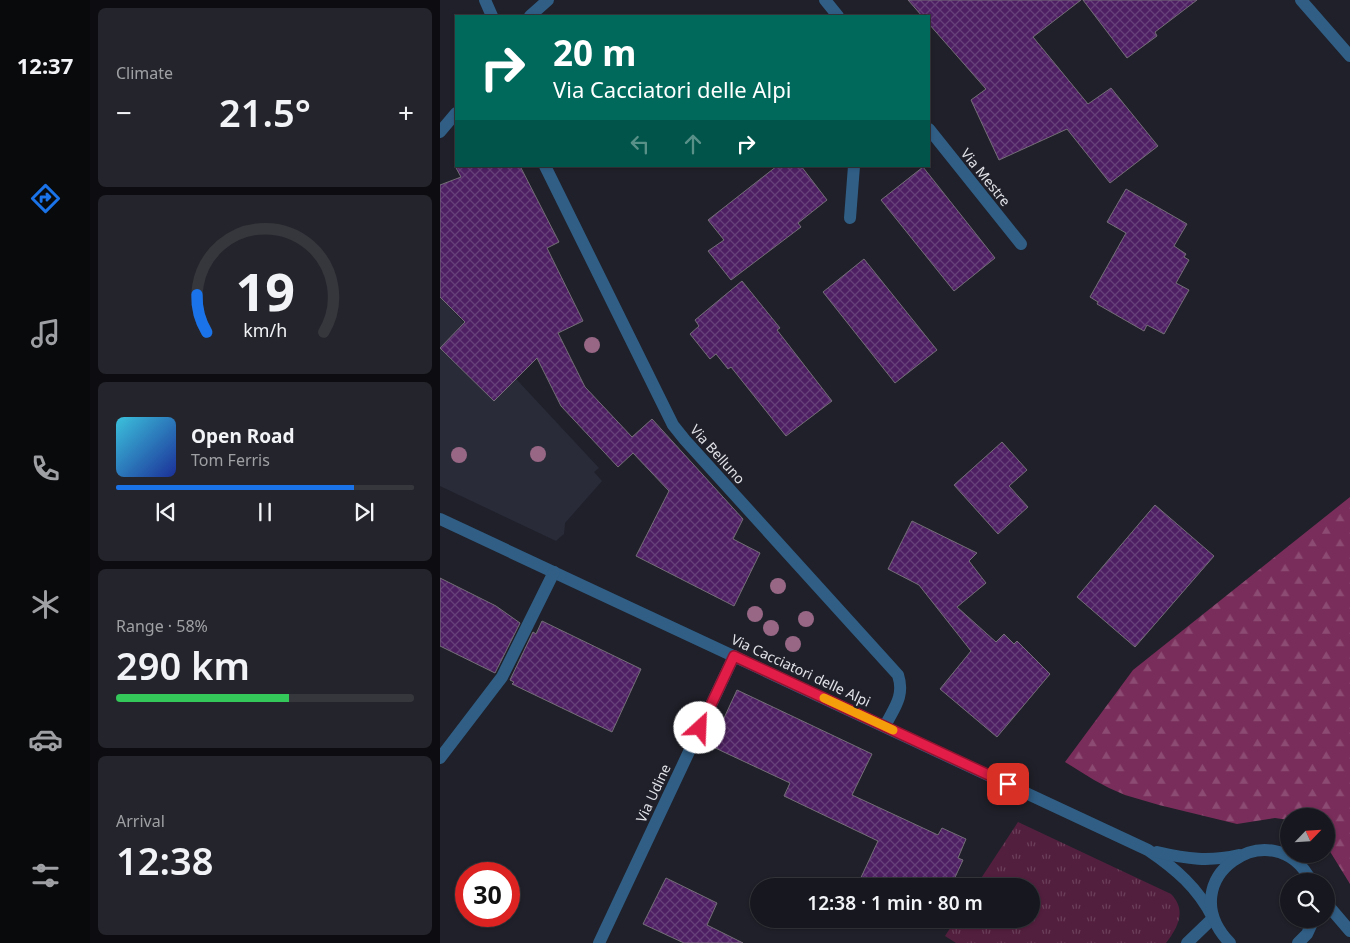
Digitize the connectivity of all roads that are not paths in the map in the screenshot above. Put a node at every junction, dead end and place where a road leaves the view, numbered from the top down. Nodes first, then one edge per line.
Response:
1 (484, 0) edge
2 (548, 0) edge
3 (825, 0) edge
4 (1302, 0) edge
5 (492, 15) edge
6 (531, 15) edge
7 (837, 15) edge
8 (1350, 56) edge
9 (455, 114) edge
10 (930, 130) edge
11 (440, 132) edge
12 (545, 167) edge
13 (854, 167) edge
14 (850, 218) dead end
15 (1020, 244) dead end
16 (440, 519) edge
17 (554, 572) junction
18 (734, 656) junction
19 (885, 726) junction
20 (440, 758) edge
21 (1148, 850) junction
22 (1248, 852) junction
23 (1307, 873) edge
24 (1335, 913) edge
25 (1213, 918) junction
26 (1310, 928) edge
27 (1350, 930) edge
28 (599, 943) edge
29 (1187, 943) edge
30 (1230, 943) edge
31 (1298, 943) edge

1 - 5 street
2 - 6 street
3 - 7 street
4 - 8 street
9 - 11 street
10 - 15 street, Via Mestre
12 - 19 street, Via Belluno
13 - 14 street
16 - 17 street, Via Cacciatori delle Alpi
17 - 18 street, Via Cacciatori delle Alpi
17 - 20 street
18 - 19 street, Via Cacciatori delle Alpi
18 - 28 street, Via Udine
19 - 21 street, Via Cacciatori delle Alpi
21 - 22 street, Via Cacciatori delle Alpi
21 - 25 street, Via Cacciatori delle Alpi
22 - 23 street, Via Cacciatori delle Alpi
22 - 25 street
24 - 27 street
25 - 29 street
25 - 30 street, Via Cacciatori delle Alpi
26 - 31 street

